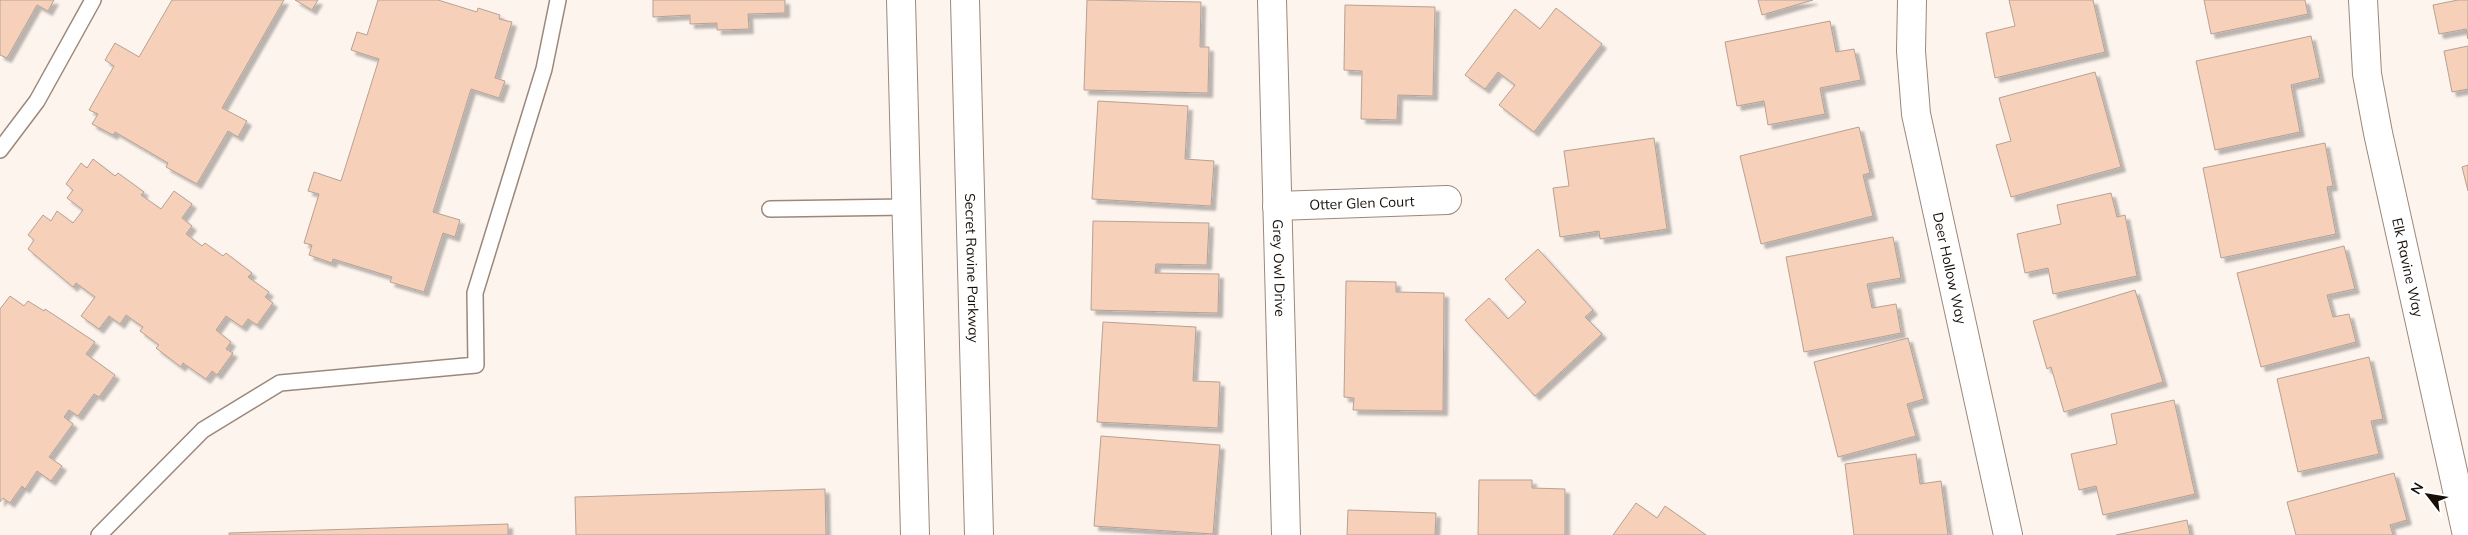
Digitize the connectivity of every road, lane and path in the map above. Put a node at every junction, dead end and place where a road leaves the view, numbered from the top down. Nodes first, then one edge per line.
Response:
1 (92, 0) edge
2 (558, 0) edge
3 (901, 0) edge
4 (965, 0) edge
5 (1272, 0) edge
6 (1912, 0) edge
7 (2363, 0) edge
8 (0, 150) edge
9 (1447, 200) dead end
10 (1277, 206) junction
11 (906, 207) junction
12 (770, 209) dead end
13 (99, 535) edge
14 (915, 535) edge
15 (979, 535) edge
16 (1286, 535) edge
17 (2008, 535) edge
18 (2466, 535) edge

1 - 8 lane
2 - 13 lane
3 - 11 street
4 - 15 street, Secret Ravine Parkway
5 - 10 street, Grey Owl Drive
6 - 17 street, Deer Hollow Way
7 - 18 street, Elk Ravine Way
9 - 10 street, Otter Glen Court
10 - 16 street, Grey Owl Drive
11 - 12 lane
11 - 14 street

